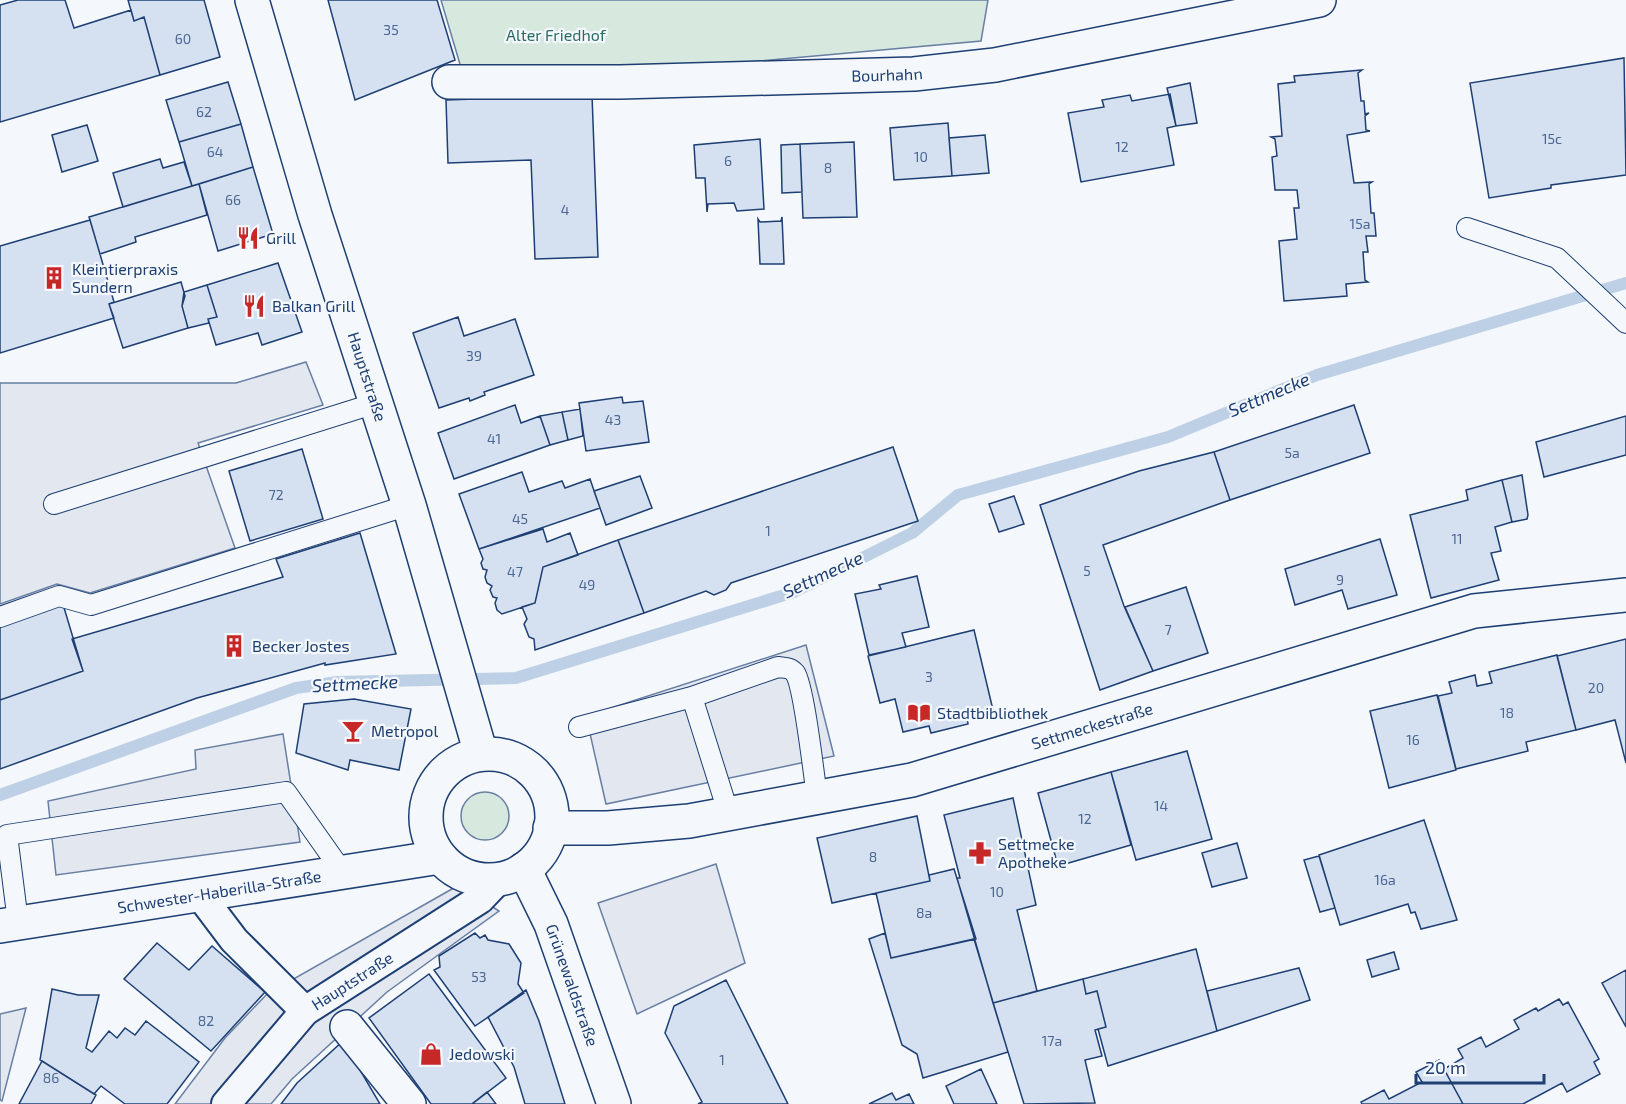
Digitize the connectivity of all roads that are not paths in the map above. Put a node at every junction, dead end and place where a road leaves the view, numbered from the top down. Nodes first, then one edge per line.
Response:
1 (252, 0) edge
2 (1319, 0) edge
3 (449, 82) dead end
4 (1467, 228) dead end
5 (1626, 323) edge
6 (376, 403) junction
7 (54, 504) dead end
8 (409, 505) junction
9 (1626, 595) edge
10 (0, 617) edge
11 (692, 697) junction
12 (579, 727) dead end
13 (481, 754) junction
14 (817, 797) junction
15 (729, 815) junction
16 (550, 828) junction
17 (440, 857) junction
18 (344, 874) junction
19 (512, 874) junction
20 (200, 895) junction
21 (9, 924) edge
22 (305, 1011) junction
23 (347, 1027) dead end
24 (226, 1104) edge
25 (409, 1104) edge
26 (614, 1104) edge

1 - 6 street, Hauptstraße
2 - 3 street, Bourhahn
4 - 5 lane
6 - 7 lane
6 - 8 street, Hauptstraße
8 - 10 lane
8 - 13 street, Hauptstraße
9 - 14 street, Settmeckestraße
11 - 12 lane
11 - 14 lane
11 - 15 lane
13 - 16 street
13 - 17 street
14 - 15 street, Settmeckestraße
15 - 16 street, Settmeckestraße
16 - 19 street
17 - 18 street, Schwester-Haberilla-Straße
17 - 19 street
18 - 20 street, Schwester-Haberilla-Straße
18 - 21 lane
19 - 22 street, Hauptstraße
19 - 26 street, Grünewaldstraße
20 - 21 street, Schwester-Haberilla-Straße
20 - 22 street
22 - 24 street, Hauptstraße
23 - 25 street

